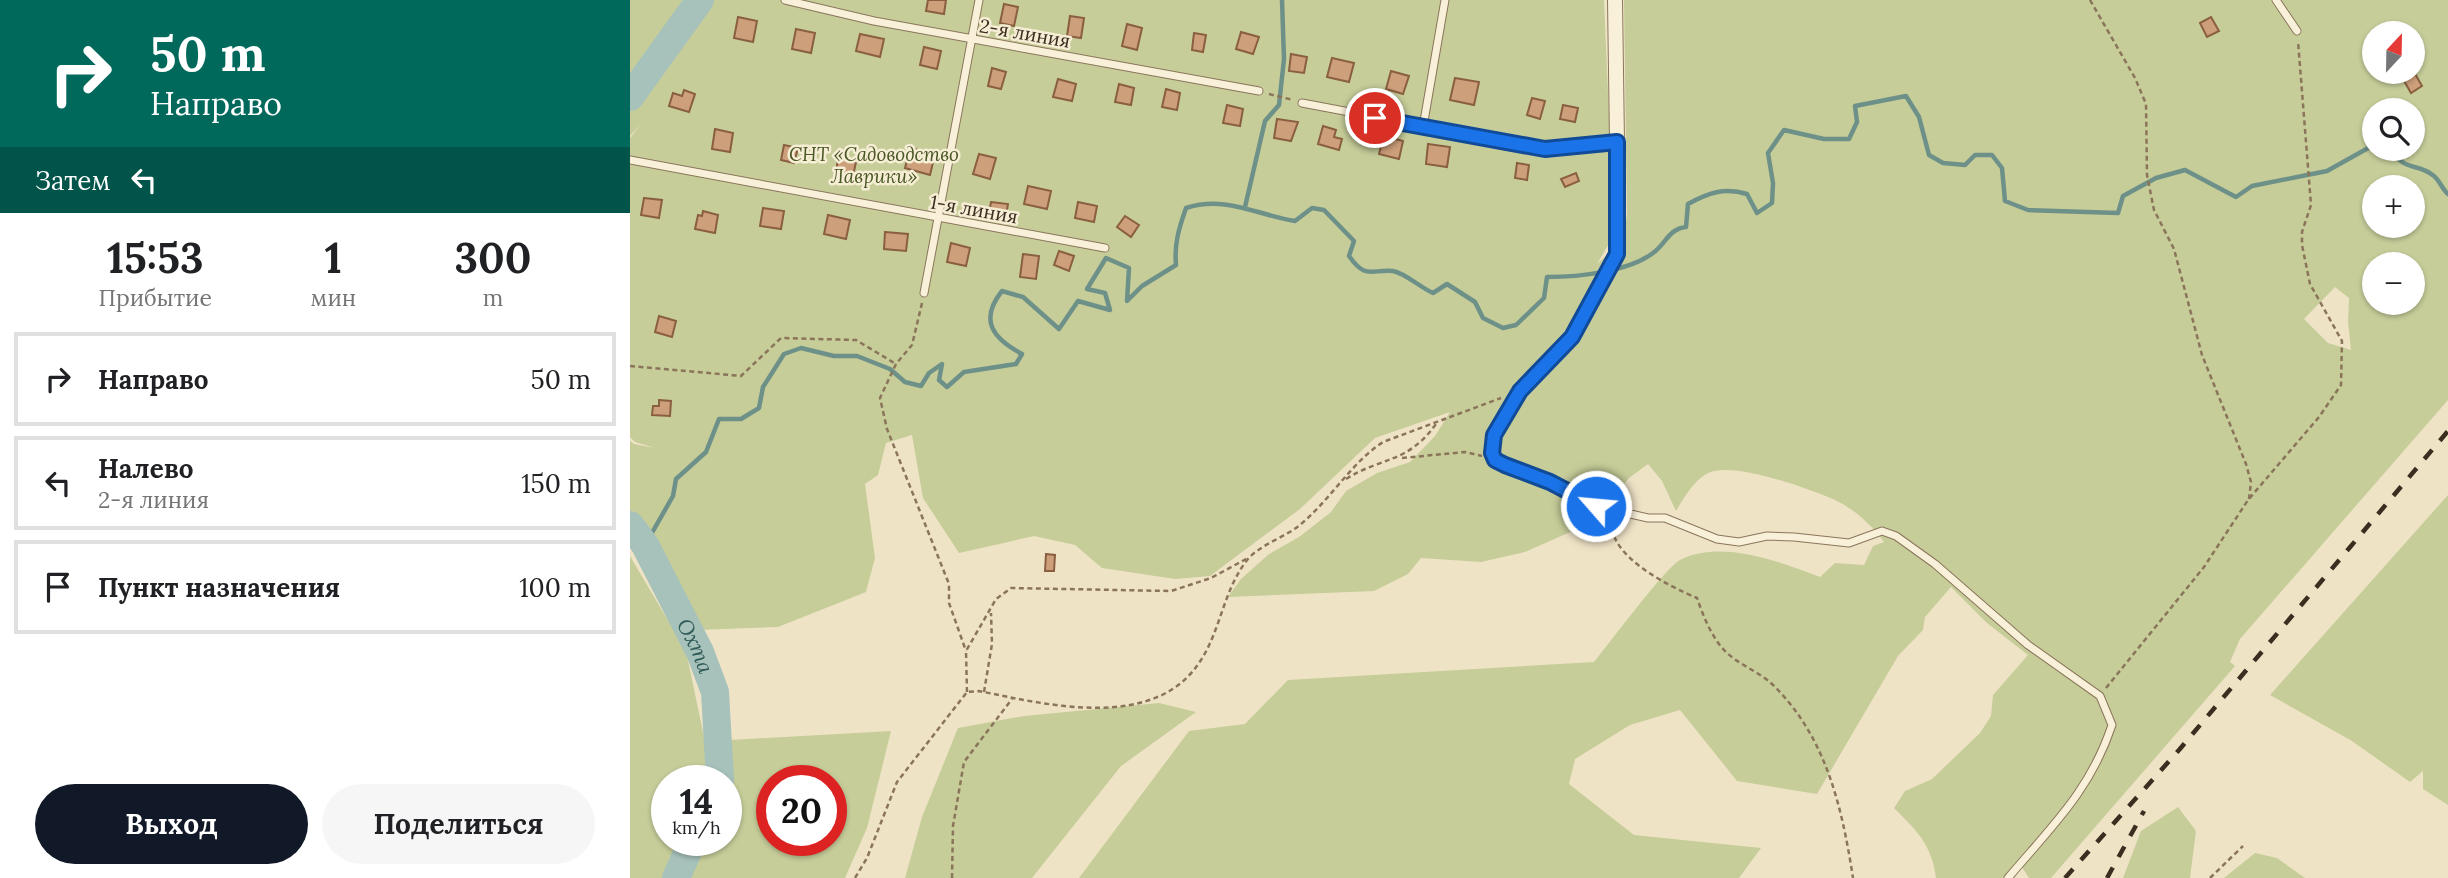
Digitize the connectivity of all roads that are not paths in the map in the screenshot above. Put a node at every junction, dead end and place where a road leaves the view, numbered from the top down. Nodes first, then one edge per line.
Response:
1 (785, 0) edge
2 (979, 0) edge
3 (1445, 0) edge
4 (1615, 0) edge
5 (2276, 0) edge
6 (2297, 31) road end
7 (971, 39) junction
8 (1259, 91) dead end
9 (1302, 103) dead end
10 (1423, 127) junction
11 (1617, 142) junction
12 (630, 160) edge
13 (937, 218) junction
14 (1105, 248) dead end
15 (924, 293) road end
16 (2008, 878) edge

1 - 7 lane, 2-я линия
2 - 7 lane
3 - 10 lane
4 - 11 street
5 - 6 lane
7 - 8 lane, 2-я линия
7 - 13 lane
9 - 10 lane
10 - 11 lane
11 - 16 lane
12 - 13 lane, 1-я линия
13 - 14 lane, 1-я линия
13 - 15 lane

